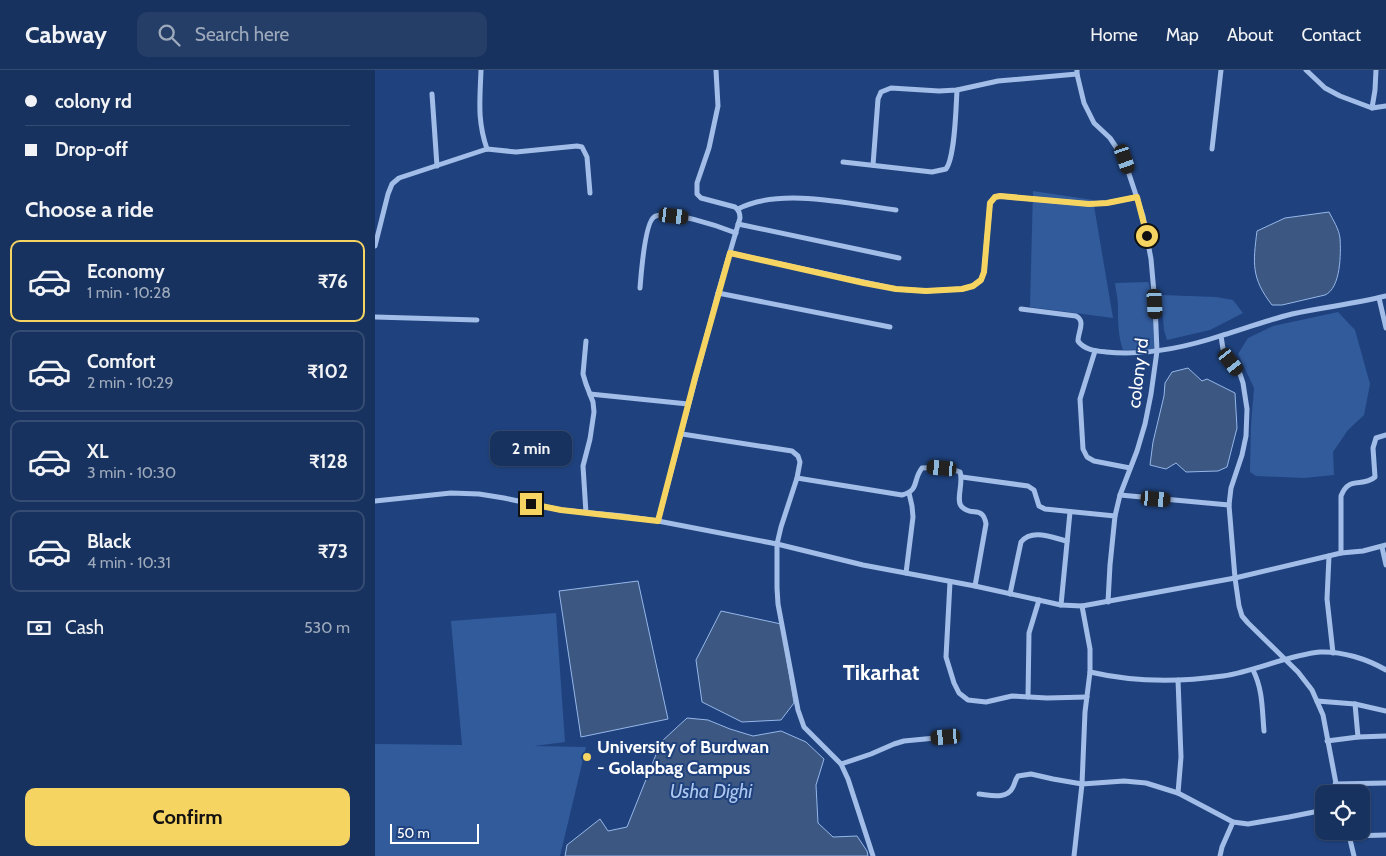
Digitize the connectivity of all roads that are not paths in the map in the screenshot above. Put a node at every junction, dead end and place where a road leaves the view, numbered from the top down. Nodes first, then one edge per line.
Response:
1 (481, 70) edge
2 (716, 70) edge
3 (1221, 70) edge
4 (1307, 70) edge
5 (1376, 70) edge
6 (1077, 72) edge
7 (957, 90) junction
8 (432, 94) dead end
9 (1386, 106) edge
10 (1372, 108) junction
11 (487, 149) junction
12 (1213, 150) dead end
13 (843, 162) dead end
14 (873, 165) junction
15 (437, 166) junction
16 (589, 192) dead end
17 (1137, 197) junction
18 (738, 209) junction
19 (896, 210) dead end
20 (738, 224) junction
21 (735, 233) junction
22 (375, 246) edge
23 (730, 253) junction
24 (899, 258) dead end
25 (640, 288) dead end
26 (718, 293) junction
27 (1386, 296) edge
28 (1379, 298) junction
29 (1021, 309) dead end
30 (375, 316) edge
31 (477, 320) dead end
32 (890, 327) dead end
33 (1386, 328) edge
34 (1221, 336) junction
35 (586, 341) dead end
36 (1095, 350) junction
37 (1157, 351) junction
38 (591, 394) junction
39 (688, 404) junction
40 (682, 434) junction
41 (1386, 435) edge
42 (1130, 468) junction
43 (962, 477) junction
44 (797, 478) junction
45 (909, 493) junction
46 (1120, 495) junction
47 (375, 501) edge
48 (1229, 505) junction
49 (1070, 512) junction
50 (586, 513) junction
51 (1115, 516) junction
52 (658, 521) junction
53 (1067, 541) junction
54 (777, 544) junction
55 (1384, 546) edge
56 (1341, 553) junction
57 (1329, 556) junction
58 (1386, 565) edge
59 (906, 574) junction
60 (1235, 578) junction
61 (950, 582) junction
62 (975, 586) junction
63 (1010, 594) junction
64 (1039, 600) junction
65 (1108, 602) junction
66 (1061, 605) junction
67 (1082, 606) junction
68 (1333, 653) junction
69 (1285, 660) junction
70 (1253, 670) junction
71 (1386, 670) edge
72 (1090, 672) junction
73 (1178, 680) junction
74 (1027, 697) junction
75 (1087, 697) junction
76 (1317, 701) junction
77 (1355, 704) junction
78 (1386, 711) edge
79 (1264, 730) dead end
80 (1386, 736) edge
81 (946, 737) dead end
82 (1358, 737) junction
83 (1327, 741) junction
84 (841, 764) junction
85 (1386, 783) edge
86 (1082, 784) junction
87 (1335, 784) joint
88 (1178, 793) junction
89 (979, 794) dead end
90 (1315, 812) edge
91 (1233, 822) junction
92 (1370, 835) edge
93 (1386, 835) edge
94 (1350, 840) edge
95 (873, 856) edge
96 (1074, 856) edge
97 (1220, 856) edge
98 (1354, 856) edge

1 - 11 street
2 - 18 street
3 - 12 street
4 - 10 street
5 - 10 street
6 - 7 street
6 - 17 street, colony rd
7 - 14 street
7 - 14 street
8 - 15 street
9 - 10 street
11 - 15 street
11 - 16 street
13 - 14 street
15 - 22 street
17 - 23 street
17 - 37 street, colony rd
18 - 19 street
18 - 20 street
20 - 21 street
20 - 24 street
21 - 23 street
21 - 25 street
23 - 26 street
26 - 32 street
26 - 39 street
27 - 28 street
28 - 33 street
28 - 34 street
29 - 36 street
30 - 31 street
34 - 37 street
34 - 48 street
35 - 38 street
36 - 37 street
36 - 42 street
37 - 42 street, colony rd
38 - 39 street
38 - 50 street
39 - 40 street
40 - 44 street
40 - 52 street
41 - 56 street
42 - 46 street, colony rd
43 - 45 street
43 - 49 street
43 - 62 street
44 - 45 street
44 - 54 street
45 - 59 street
46 - 48 street
46 - 51 street, colony rd
47 - 50 street
48 - 60 street
49 - 51 street
49 - 53 street
50 - 52 street
51 - 65 street, colony rd
52 - 54 street
53 - 63 street
53 - 66 street
54 - 59 street
54 - 84 street
55 - 56 street
55 - 58 street
56 - 57 street
57 - 60 street
57 - 68 street
59 - 61 street
60 - 65 street
60 - 69 street
61 - 62 street
61 - 74 street
62 - 63 street
63 - 64 street
64 - 66 street
64 - 74 street
65 - 67 street
66 - 67 street
67 - 72 street
68 - 69 street
68 - 71 street
69 - 70 street
69 - 76 street
70 - 73 street
70 - 79 street
72 - 73 street
72 - 75 street
73 - 88 street
74 - 75 street
75 - 86 street
76 - 77 street
76 - 83 street
77 - 78 street
77 - 82 street
80 - 82 street
81 - 84 street
82 - 83 street
83 - 87 street
84 - 95 street
85 - 87 street
86 - 88 street
86 - 89 street
86 - 96 street
88 - 91 street
90 - 91 street
91 - 97 street
92 - 93 street
94 - 98 street

